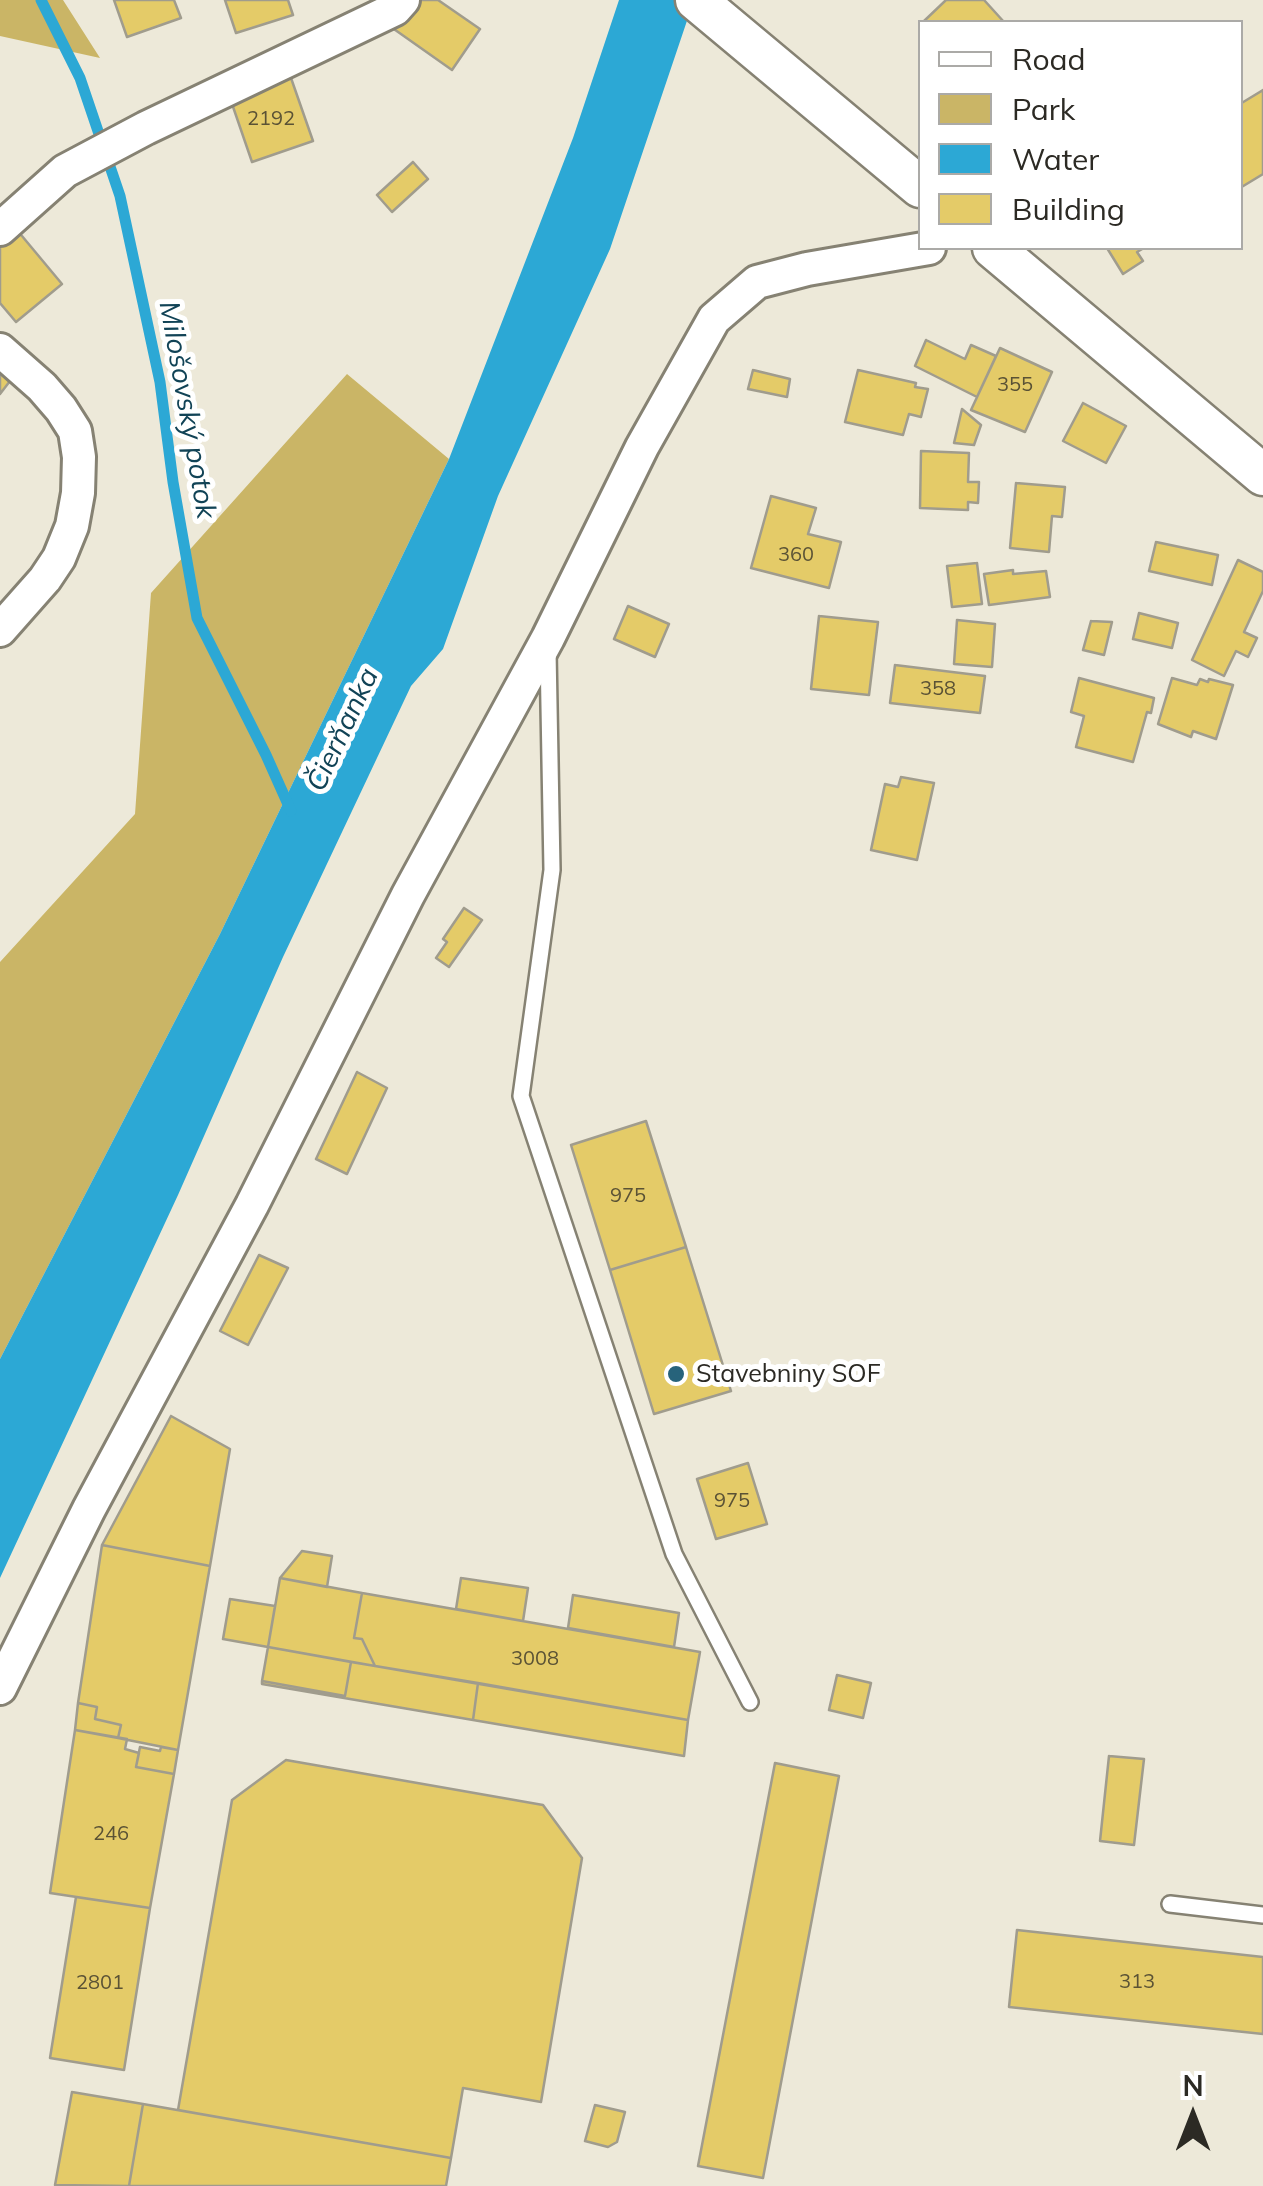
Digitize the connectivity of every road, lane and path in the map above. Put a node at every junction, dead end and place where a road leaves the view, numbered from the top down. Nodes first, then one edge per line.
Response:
1 (403, 0) edge
2 (696, 0) edge
3 (918, 185) edge
4 (0, 229) edge
5 (918, 250) edge
6 (995, 250) edge
7 (0, 350) edge
8 (1263, 475) edge
9 (0, 630) edge
10 (548, 638) junction
11 (0, 1688) edge
12 (750, 1702) dead end
13 (1170, 1904) dead end
14 (1263, 1915) edge

1 - 4 street
2 - 3 street
5 - 10 street
6 - 8 street
7 - 9 street
10 - 11 street
10 - 12 lane
13 - 14 lane

